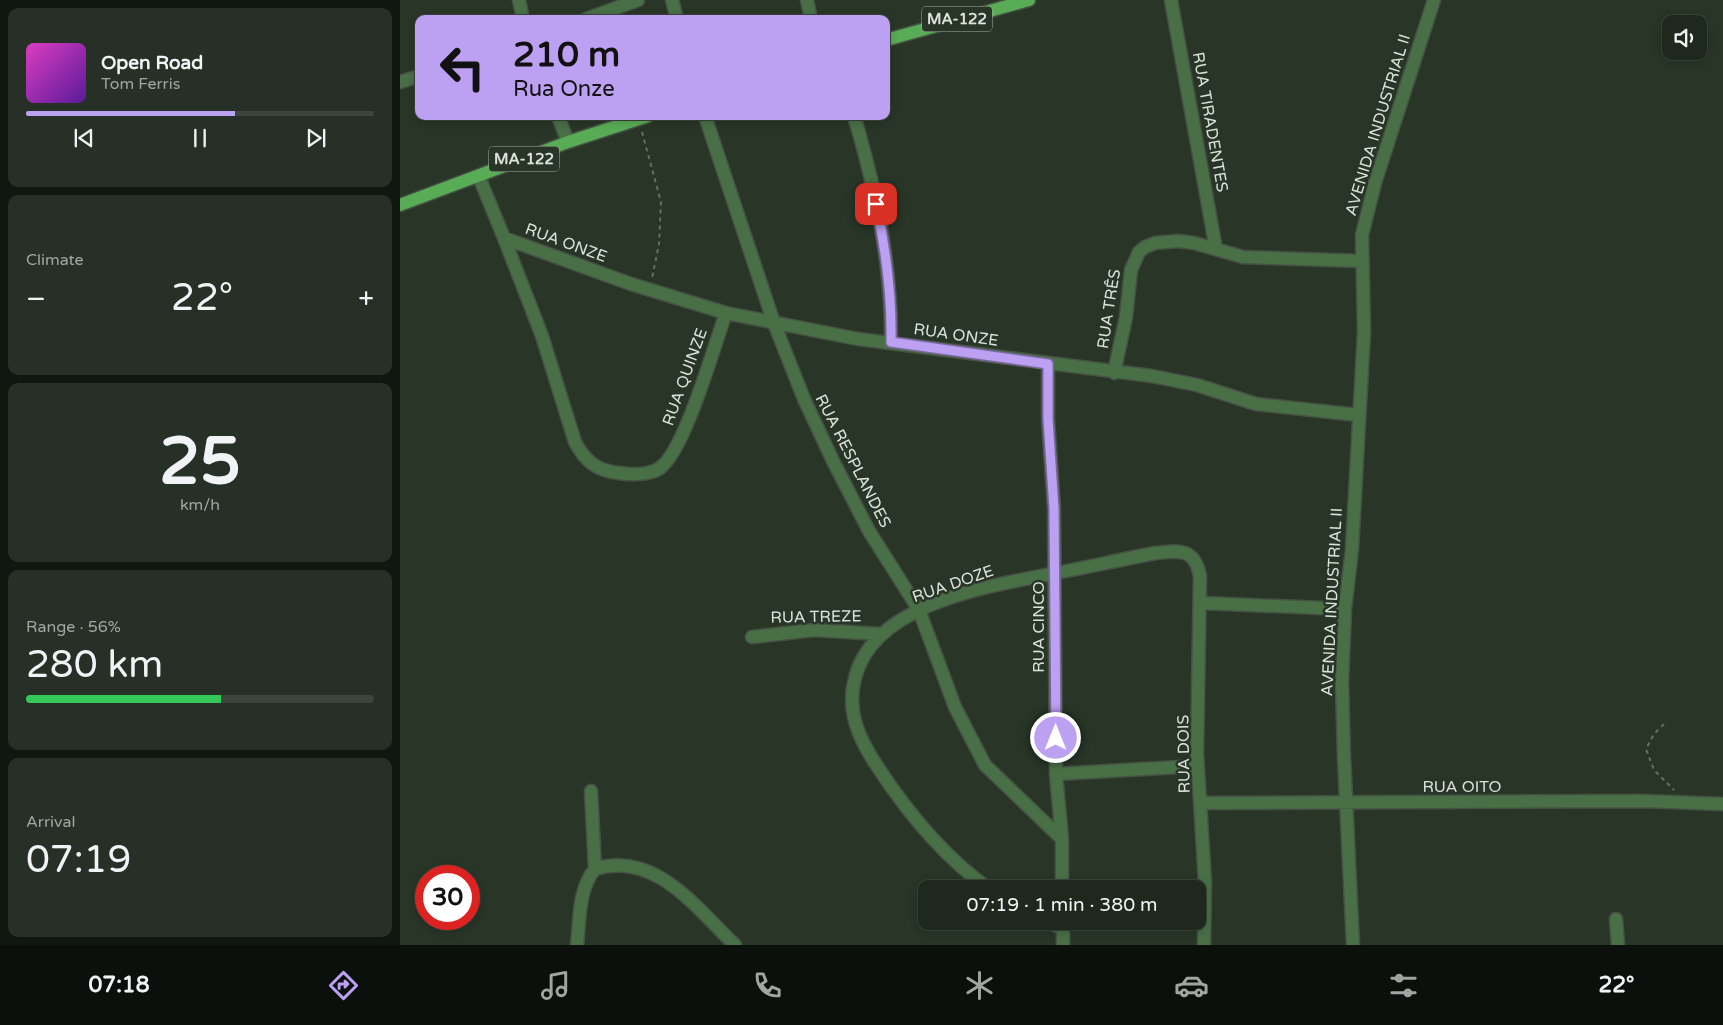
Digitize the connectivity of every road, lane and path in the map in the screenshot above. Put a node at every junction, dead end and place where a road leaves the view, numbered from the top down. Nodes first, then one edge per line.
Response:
1 (518, 0) edge
2 (638, 0) edge
3 (672, 0) edge
4 (807, 0) edge
5 (1029, 0) edge
6 (1172, 0) edge
7 (1434, 0) edge
8 (1014, 2) edge
9 (522, 15) edge
10 (600, 15) edge
11 (676, 15) edge
12 (810, 15) edge
13 (890, 39) edge
14 (415, 77) edge
15 (400, 82) edge
16 (560, 120) edge
17 (622, 120) edge
18 (644, 120) edge
19 (706, 120) edge
20 (855, 120) edge
21 (568, 142) junction
22 (479, 177) junction
23 (400, 205) edge
24 (504, 238) junction
25 (1216, 249) junction
26 (1361, 261) junction
27 (650, 289) junction
28 (726, 313) junction
29 (774, 323) junction
30 (891, 342) junction
31 (1048, 364) junction
32 (1114, 372) junction
33 (1358, 415) junction
34 (1198, 562) joint
35 (1055, 574) junction
36 (1202, 604) junction
37 (1345, 609) junction
38 (919, 610) junction
39 (880, 634) junction
40 (752, 637) dead end
41 (1664, 724) dead end
42 (1197, 766) junction
43 (1056, 774) junction
44 (591, 791) dead end
45 (1202, 803) junction
46 (1346, 803) junction
47 (1686, 803) junction
48 (1723, 804) edge
49 (1062, 839) junction
50 (595, 869) junction
51 (978, 880) edge
52 (1062, 880) edge
53 (1616, 919) dead end
54 (1063, 930) edge
55 (577, 945) edge
56 (735, 945) edge
57 (1063, 945) edge
58 (1204, 945) edge
59 (1353, 945) edge
60 (1618, 945) edge

1 - 9 street
2 - 10 street
3 - 11 street
4 - 12 street
5 - 8 main road, MA-122
6 - 25 street, RUA TIRADENTES
7 - 26 street, AVENIDA INDUSTRIAL II
8 - 13 main road, MA-122
14 - 15 street
16 - 21 street
17 - 21 main road, MA-122
18 - 27 path
19 - 29 street, RUA RESPLANDES
20 - 30 street
21 - 22 main road, MA-122
22 - 23 main road, MA-122
22 - 24 street, RUA ONZE
24 - 27 street, RUA ONZE
24 - 28 street, RUA QUINZE
25 - 26 street
25 - 32 street, RUA TRÊS
26 - 33 street, AVENIDA INDUSTRIAL II
27 - 28 street, RUA ONZE
28 - 29 street, RUA ONZE
29 - 30 street, RUA ONZE
29 - 38 street, RUA RESPLANDES
30 - 31 street, RUA ONZE
31 - 32 street, RUA ONZE
31 - 35 street, RUA CINCO
32 - 33 street, RUA ONZE
33 - 37 street, AVENIDA INDUSTRIAL II
34 - 35 street, RUA DOZE
34 - 36 street, RUA DOIS
35 - 38 street, RUA DOZE
35 - 43 street, RUA CINCO
36 - 37 street
36 - 42 street, RUA DOIS
37 - 46 street, AVENIDA INDUSTRIAL II
38 - 39 street, RUA DOZE
38 - 49 street, RUA RESPLANDES
39 - 40 street, RUA TREZE
39 - 51 street, RUA DOZE
41 - 47 path
42 - 43 street
42 - 45 street, RUA DOIS
43 - 49 street, RUA CINCO
44 - 50 street
45 - 46 street, RUA OITO
45 - 58 street, RUA DOIS
46 - 47 street, RUA OITO
46 - 59 street, AVENIDA INDUSTRIAL II
47 - 48 street, RUA OITO
49 - 52 street, RUA CINCO
50 - 55 street
50 - 56 street
53 - 60 street
54 - 57 street

